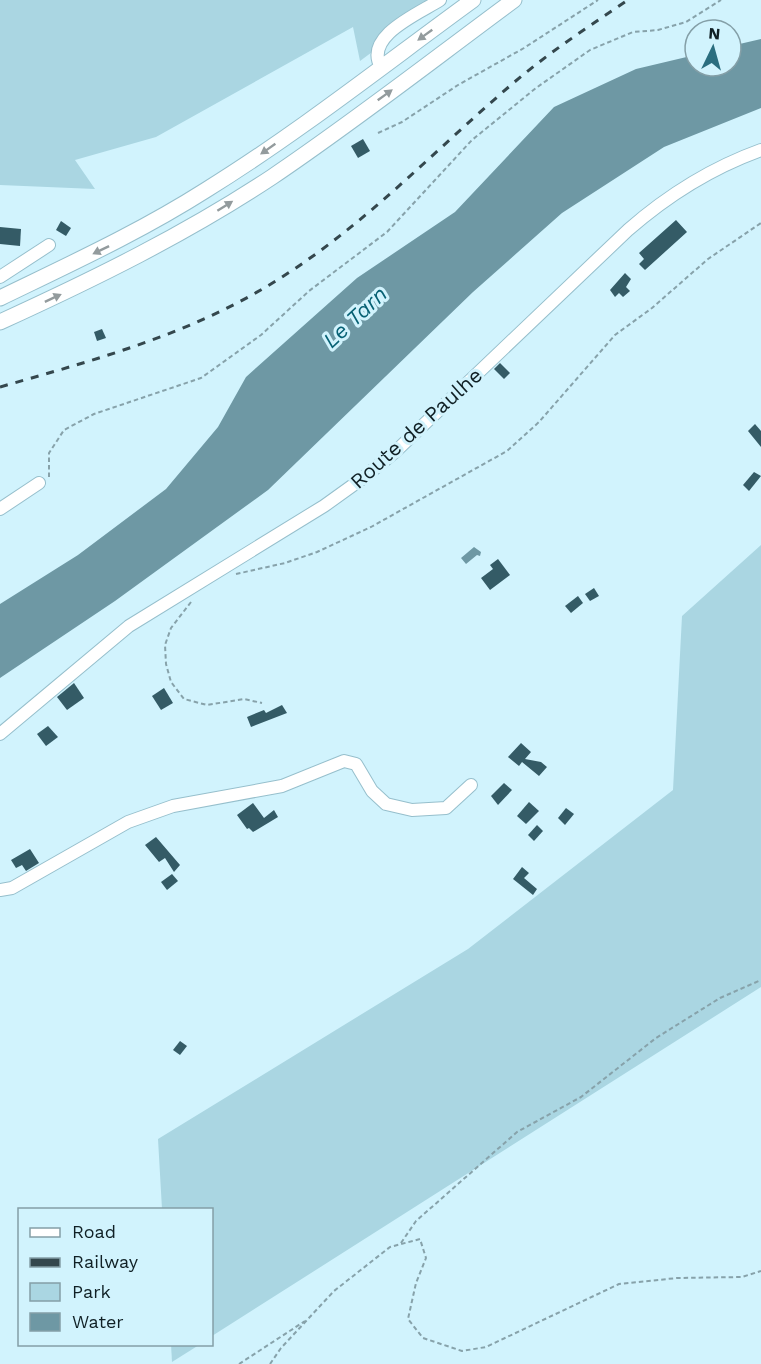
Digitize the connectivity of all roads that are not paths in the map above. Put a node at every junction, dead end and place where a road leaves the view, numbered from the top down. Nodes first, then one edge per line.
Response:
1 (440, 0) edge
2 (472, 0) edge
3 (514, 0) edge
4 (381, 67) junction
5 (761, 150) edge
6 (49, 245) dead end
7 (0, 277) edge
8 (0, 298) edge
9 (0, 322) edge
10 (39, 483) road end
11 (0, 509) edge
12 (0, 734) edge
13 (471, 785) dead end
14 (0, 890) edge

1 - 4 street
2 -> 4 main road
9 -> 3 main road
4 -> 8 main road
5 - 12 street, Route de Paulhe
6 - 7 street
10 - 11 street
13 - 14 street

